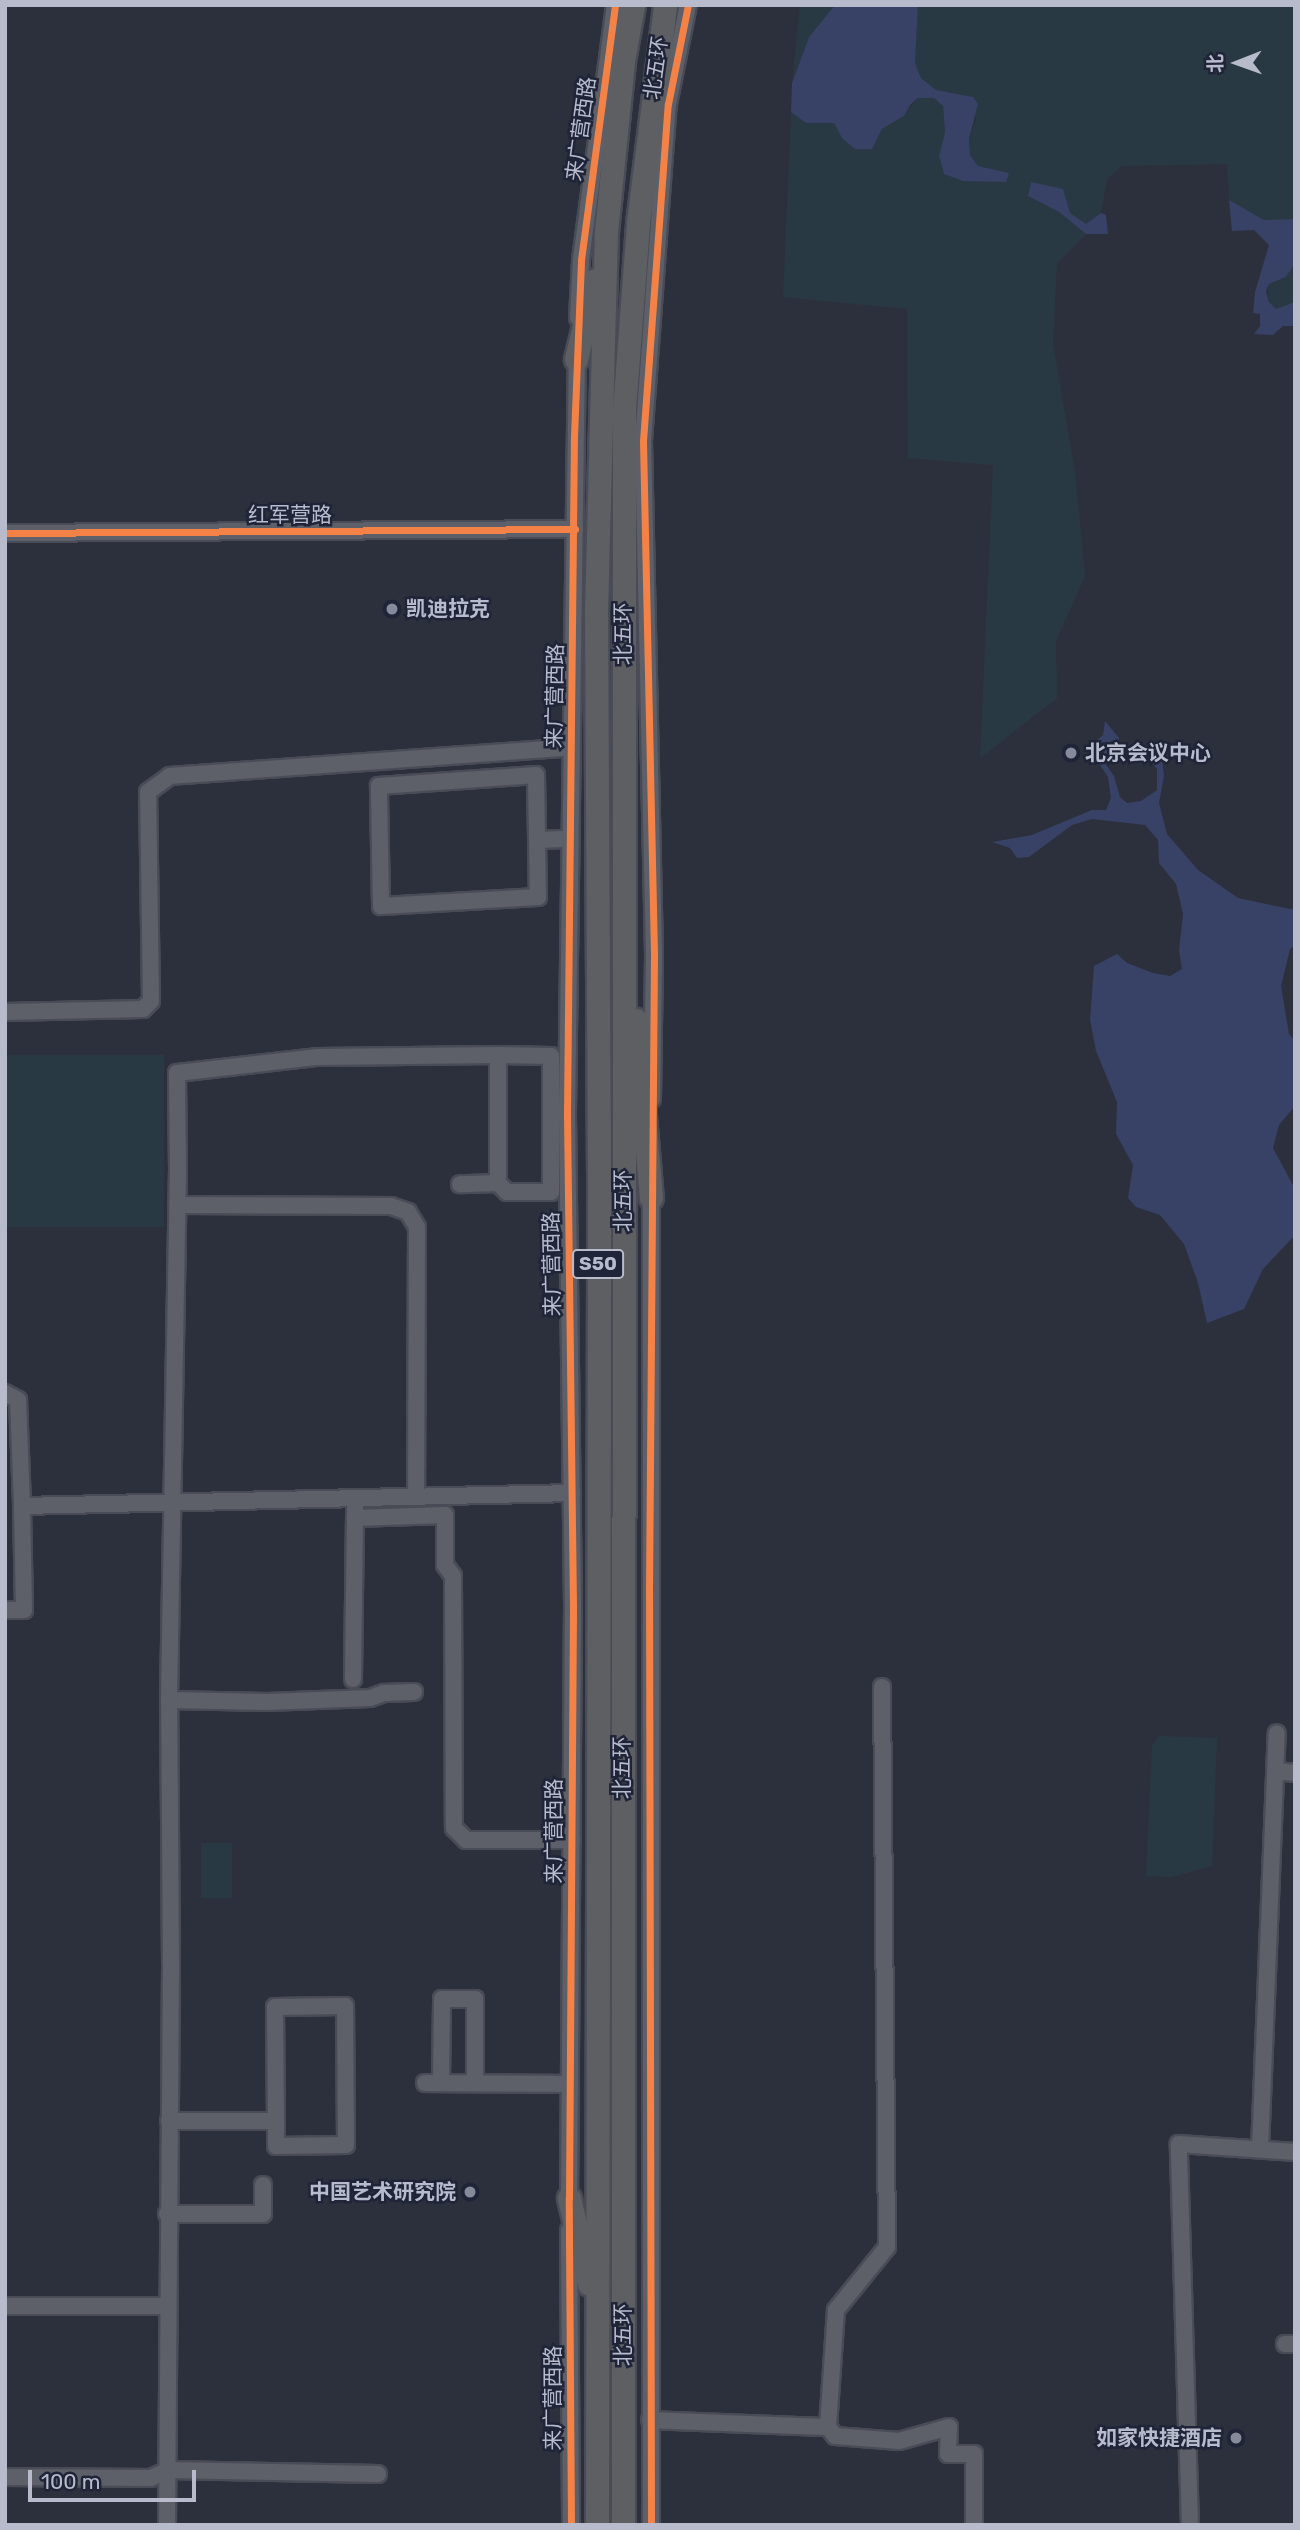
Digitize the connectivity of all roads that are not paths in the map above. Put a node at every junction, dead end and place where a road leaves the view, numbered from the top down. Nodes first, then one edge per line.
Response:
1 (615, 5) edge
2 (633, 5) edge
3 (665, 5) edge
4 (688, 5) edge
5 (607, 232) junction
6 (576, 359) junction
7 (575, 529) junction
8 (5, 533) edge
9 (571, 747) junction
10 (570, 839) junction
11 (537, 841) junction
12 (623, 906) junction
13 (5, 1012) edge
14 (498, 1055) junction
15 (559, 1133) junction
16 (498, 1183) junction
17 (460, 1184) dead end
18 (651, 1197) junction
19 (178, 1205) junction
20 (5, 1393) edge
21 (572, 1493) junction
22 (445, 1496) junction
23 (416, 1497) junction
24 (355, 1499) junction
25 (171, 1504) junction
26 (22, 1506) junction
27 (445, 1515) junction
28 (355, 1518) junction
29 (5, 1610) edge
30 (353, 1679) dead end
31 (882, 1687) dead end
32 (414, 1692) dead end
33 (169, 1700) junction
34 (1278, 1733) dead end
35 (1276, 1771) junction
36 (1295, 1773) edge
37 (572, 1840) junction
38 (475, 2083) junction
39 (570, 2084) junction
40 (169, 2121) junction
41 (276, 2121) junction
42 (1260, 2149) junction
43 (1295, 2152) edge
44 (263, 2185) dead end
45 (569, 2198) junction
46 (167, 2214) junction
47 (5, 2306) edge
48 (168, 2306) junction
49 (598, 2325) junction
50 (650, 2420) junction
51 (828, 2427) junction
52 (168, 2470) junction
53 (378, 2474) dead end
54 (623, 2475) junction
55 (5, 2477) edge
56 (167, 2525) edge
57 (571, 2525) edge
58 (597, 2525) edge
59 (623, 2525) edge
60 (630, 2525) edge
61 (651, 2525) edge
62 (974, 2525) edge
63 (1190, 2525) edge

1 - 6 street, 来广营西路
2 - 5 highway, 北五环 / S50
3 - 12 highway, 北五环 / S50
4 - 18 street
5 - 6 highway
5 - 49 highway, 北五环 / S50
6 - 7 street, 来广营西路
7 - 8 street, 红军营路
7 - 9 street, 来广营西路
9 - 10 street, 来广营西路
9 - 13 street
10 - 11 street
10 - 15 street, 来广营西路
11 - 11 street
12 - 18 highway
12 - 54 highway, 北五环 / S50
14 - 15 street
14 - 16 street
14 - 19 street
15 - 16 street
15 - 21 street, 来广营西路
16 - 17 street
18 - 50 street
19 - 23 street
19 - 25 street
20 - 26 street
21 - 22 street
21 - 37 street, 来广营西路
22 - 23 street
22 - 27 street
23 - 24 street
24 - 25 street
24 - 28 street
25 - 26 street
25 - 33 street
26 - 29 street
27 - 28 street
27 - 37 street
28 - 30 street
31 - 51 street
32 - 33 street
33 - 40 street
34 - 35 street
35 - 36 street
35 - 42 street
37 - 39 street, 来广营西路
38 - 38 street
38 - 39 street
39 - 45 street, 来广营西路
40 - 41 street
40 - 46 street
41 - 41 street
42 - 43 street
42 - 63 street
44 - 46 street
45 - 49 highway
45 - 57 street, 来广营西路
46 - 48 street
47 - 48 street
48 - 52 street
49 - 58 highway, 北五环 / S50
50 - 51 street
50 - 61 street
51 - 62 street
52 - 53 street
52 - 55 street
52 - 56 street
54 - 59 highway, 北五环 / S50
54 - 60 highway

